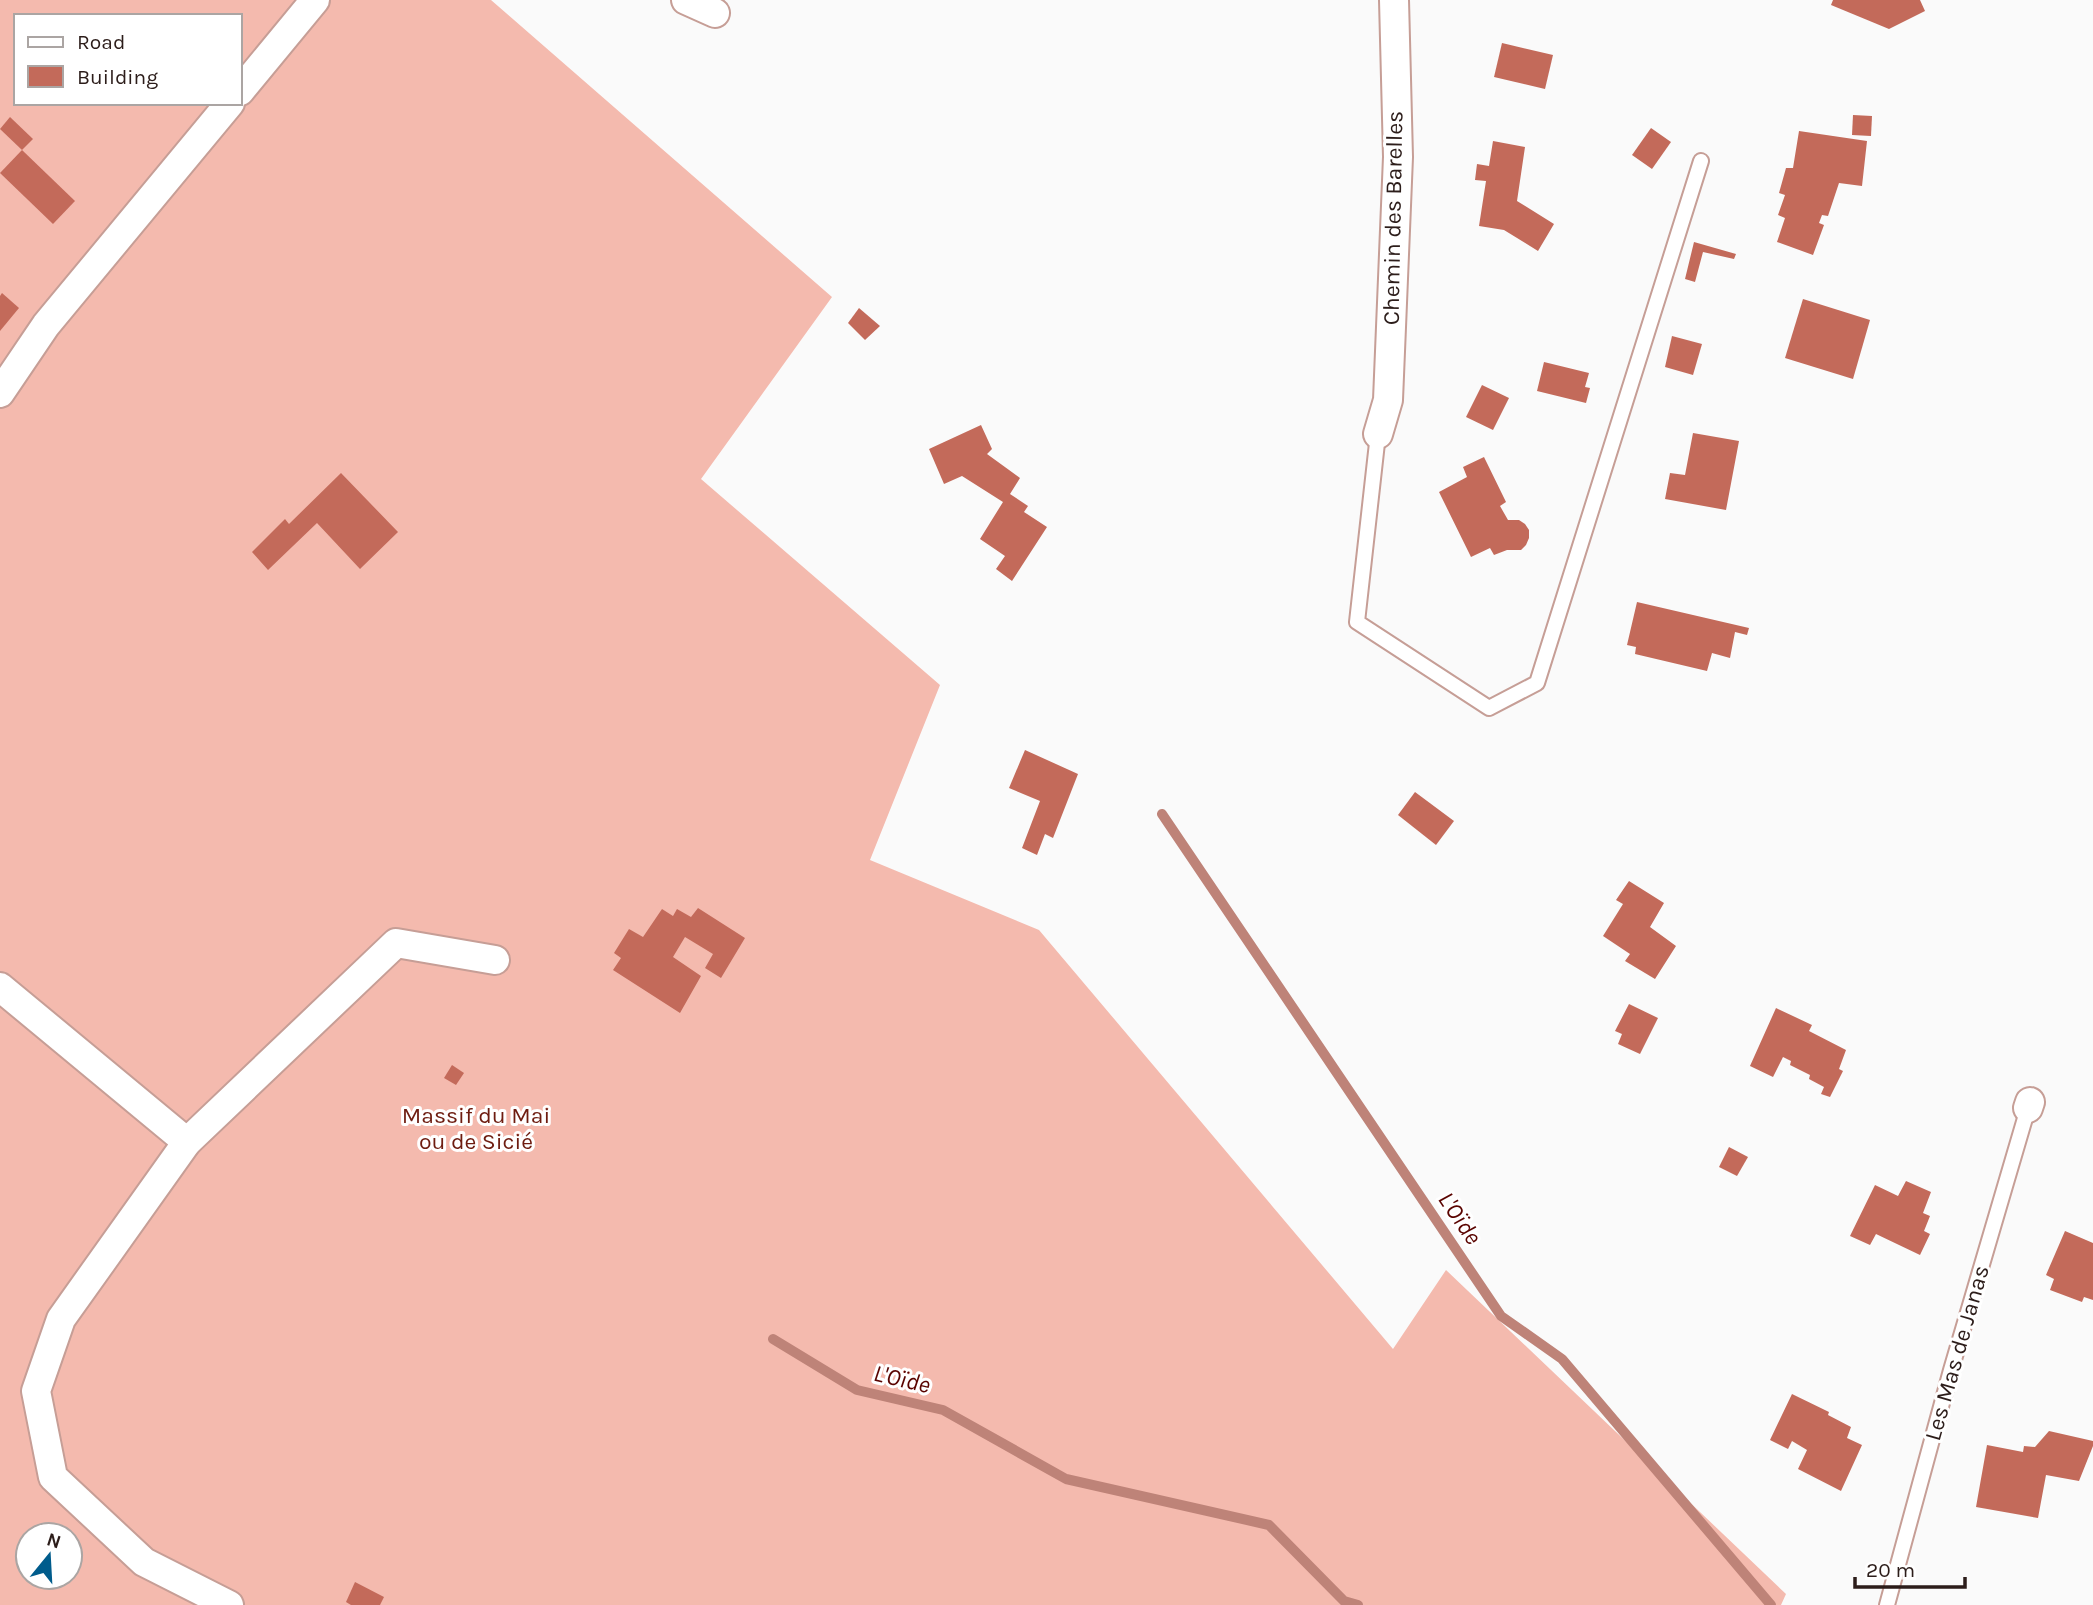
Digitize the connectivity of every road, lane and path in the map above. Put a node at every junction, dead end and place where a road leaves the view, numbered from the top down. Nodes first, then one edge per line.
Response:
1 (316, 0) edge
2 (686, 0) edge
3 (1394, 0) edge
4 (715, 13) dead end
5 (242, 90) edge
6 (228, 105) edge
7 (1702, 161) dead end
8 (4, 378) edge
9 (1378, 434) joint
10 (495, 960) dead end
11 (0, 987) edge
12 (2029, 1105) dead end
13 (187, 1142) junction
14 (229, 1605) edge
15 (1887, 1605) edge

1 - 5 street
2 - 4 street
3 - 9 street, Chemin des Barelles
6 - 8 street
7 - 9 lane
10 - 13 street
11 - 13 street
12 - 15 lane, Les Mas de Janas
13 - 14 street

